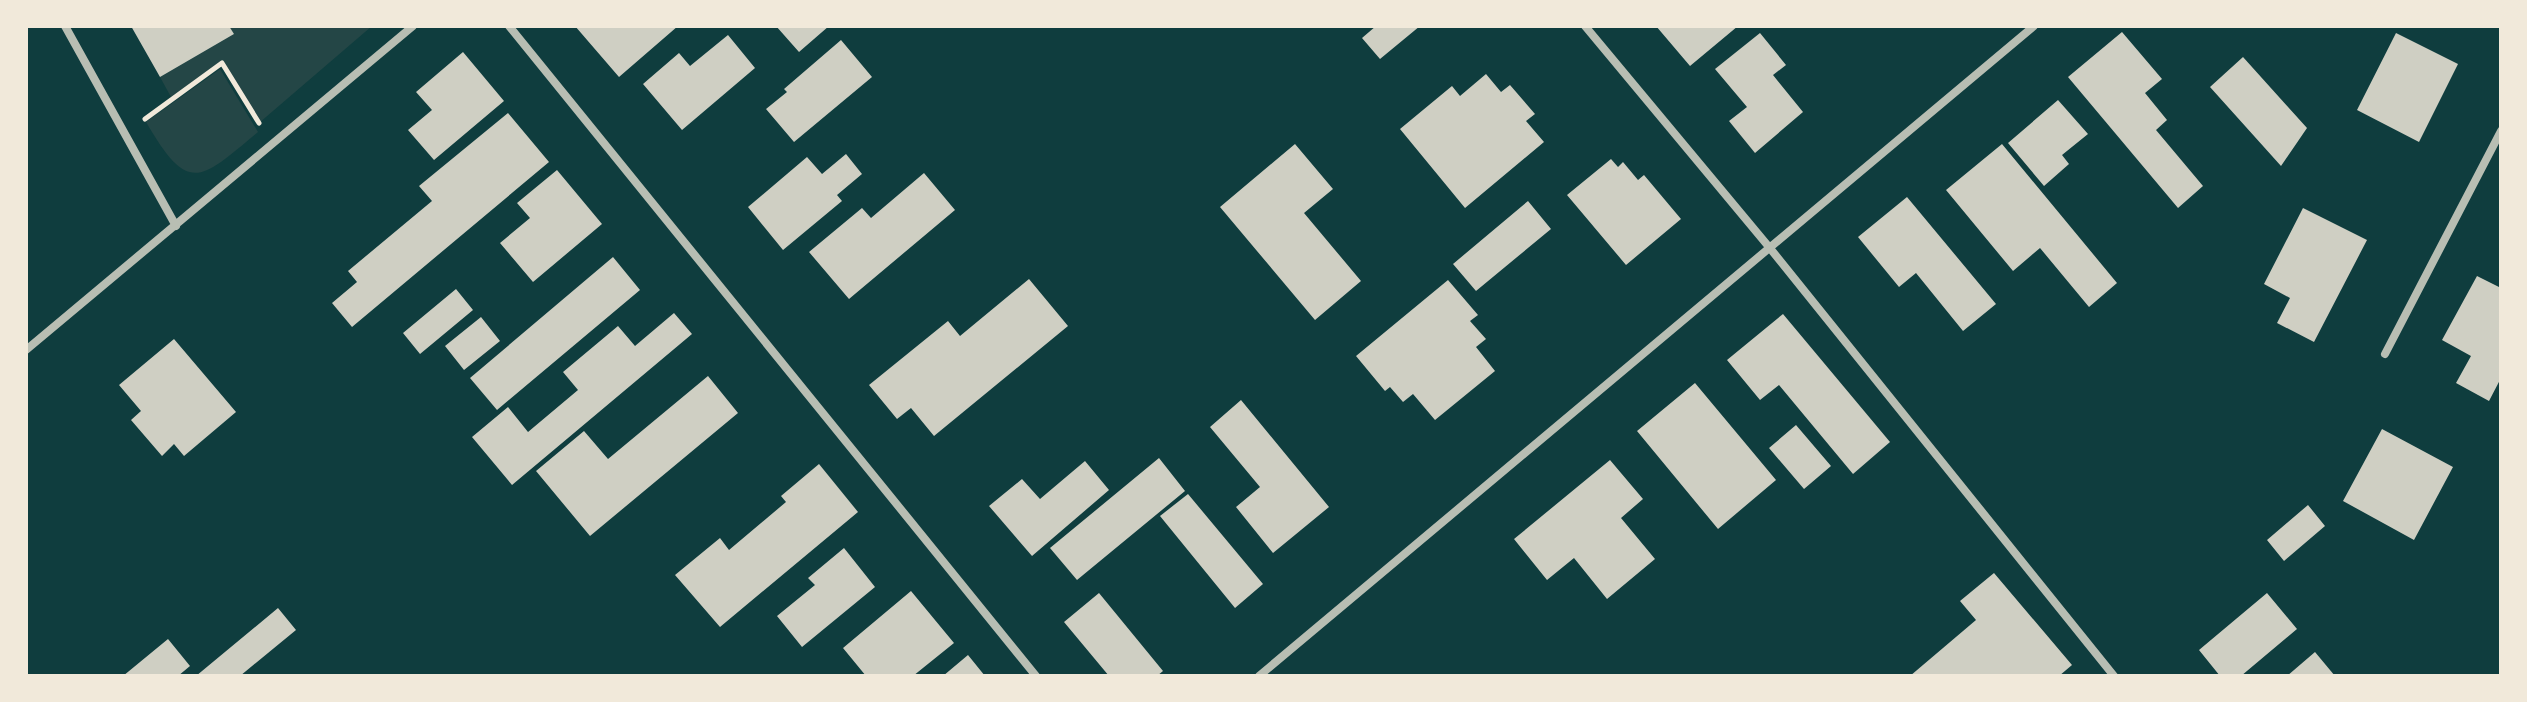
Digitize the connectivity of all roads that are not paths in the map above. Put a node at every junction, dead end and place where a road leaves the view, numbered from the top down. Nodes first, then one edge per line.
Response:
1 (65, 26) edge
2 (413, 26) edge
3 (509, 26) edge
4 (1585, 26) edge
5 (2034, 26) edge
6 (2501, 131) edge
7 (176, 226) junction
8 (1769, 247) junction
9 (26, 350) edge
10 (2385, 354) dead end
11 (1036, 676) edge
12 (1259, 676) edge
13 (2114, 676) edge

1 - 7 street
2 - 7 street
3 - 11 street
4 - 8 street
5 - 8 street
6 - 10 street
7 - 9 street
8 - 12 street
8 - 13 street

